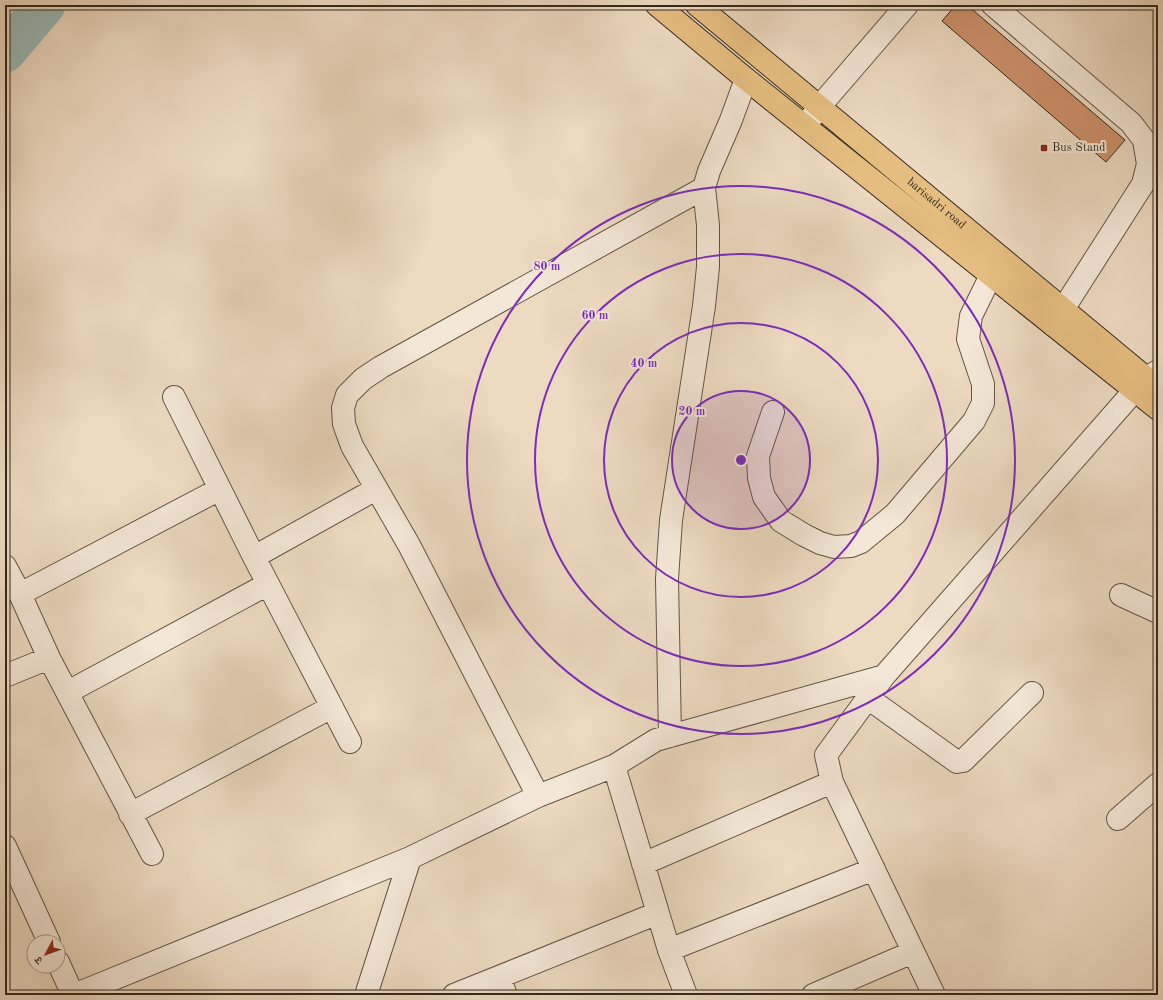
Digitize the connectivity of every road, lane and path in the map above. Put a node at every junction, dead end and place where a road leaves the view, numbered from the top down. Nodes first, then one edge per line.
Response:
1 (657, 5) edge
2 (697, 5) edge
3 (907, 5) edge
4 (993, 5) edge
5 (746, 79) junction
6 (820, 106) junction
7 (805, 126) junction
8 (704, 188) junction
9 (995, 265) junction
10 (1058, 317) junction
11 (1149, 382) edge
12 (174, 397) dead end
13 (1158, 409) edge
14 (773, 412) dead end
15 (220, 489) junction
16 (376, 489) junction
17 (254, 557) junction
18 (5, 566) edge
19 (268, 584) junction
20 (20, 594) junction
21 (1122, 595) dead end
22 (1158, 612) edge
23 (49, 658) junction
24 (5, 676) edge
25 (884, 676) junction
26 (68, 692) junction
27 (1032, 693) dead end
28 (868, 698) junction
29 (332, 707) junction
30 (670, 736) junction
31 (350, 742) dead end
32 (614, 766) junction
33 (832, 782) junction
34 (1158, 784) edge
35 (538, 796) junction
36 (130, 814) junction
37 (1118, 819) dead end
38 (5, 846) edge
39 (152, 854) dead end
40 (410, 858) junction
41 (643, 864) junction
42 (874, 869) junction
43 (658, 913) junction
44 (45, 934) edge
45 (669, 950) junction
46 (913, 952) junction
47 (64, 974) edge
48 (503, 986) edge
49 (74, 995) edge
50 (366, 995) edge
51 (454, 995) edge
52 (686, 995) edge
53 (813, 995) edge
54 (934, 995) edge

1 - 5 main road, barisadri road
2 - 6 main road, barisadri road
3 - 6 street
4 - 10 street
5 - 7 main road, barisadri road
5 - 8 street
6 - 7 street
6 - 9 main road, barisadri road
7 - 9 main road, barisadri road
8 - 16 street
8 - 30 street
9 - 10 main road, barisadri road
9 - 14 street
10 - 11 main road, barisadri road
11 - 13 main road, barisadri road
11 - 25 street
12 - 15 street
15 - 17 street
15 - 20 street
16 - 17 street
16 - 35 street
17 - 19 street
18 - 20 street
19 - 26 street
19 - 29 street
20 - 23 street
21 - 22 street
23 - 24 street
23 - 26 street
25 - 28 street
25 - 30 street
26 - 36 street
27 - 28 street
28 - 33 street
29 - 31 street
29 - 36 street
30 - 32 street
32 - 35 street
32 - 41 street
33 - 41 street
33 - 42 street
34 - 37 street
35 - 40 street
36 - 39 street
38 - 44 street
40 - 49 street
40 - 50 street
41 - 43 street
42 - 45 street
42 - 46 street
43 - 45 street
43 - 48 street
45 - 52 street
46 - 53 street
46 - 54 street
47 - 49 street
48 - 51 street

